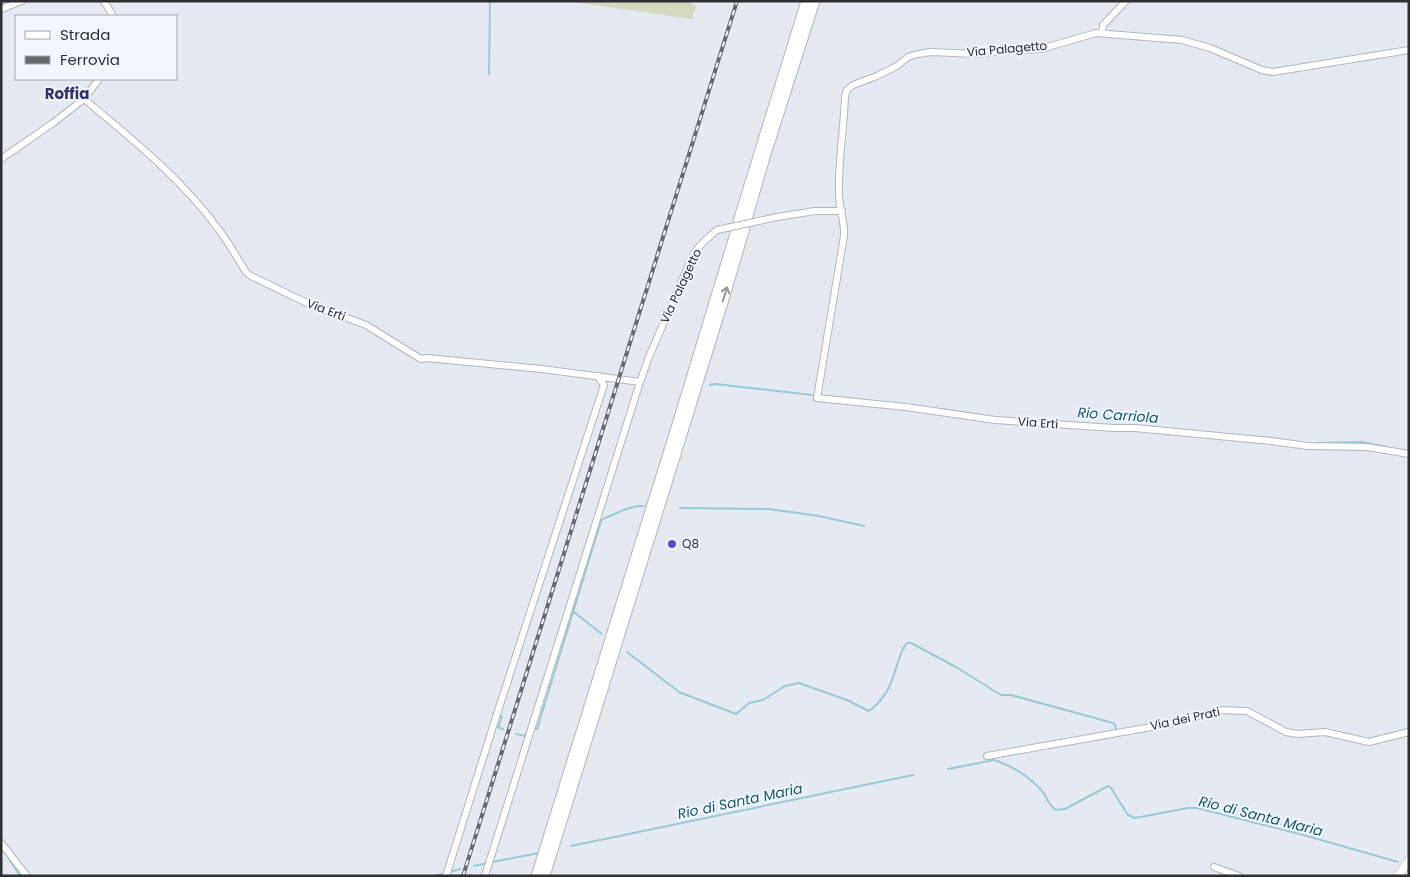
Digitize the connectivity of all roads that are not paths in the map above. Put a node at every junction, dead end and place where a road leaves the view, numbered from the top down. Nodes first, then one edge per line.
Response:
1 (22, 1) edge
2 (104, 1) edge
3 (806, 1) edge
4 (814, 1) edge
5 (1126, 1) edge
6 (1, 9) edge
7 (111, 15) edge
8 (1102, 34) junction
9 (1409, 50) edge
10 (97, 80) edge
11 (84, 99) junction
12 (1, 159) edge
13 (842, 211) junction
14 (742, 225) junction
15 (597, 376) junction
16 (640, 382) junction
17 (817, 398) joint
18 (1409, 454) edge
19 (1409, 732) edge
20 (987, 756) dead end
21 (1, 843) edge
22 (1409, 860) edge
23 (1214, 867) dead end
24 (447, 874) edge
25 (28, 876) edge
26 (485, 876) edge
27 (536, 876) edge
28 (545, 876) edge
29 (1239, 876) edge
30 (1398, 876) edge

1 - 6 street
2 - 7 street
3 - 14 highway
4 - 14 highway
5 - 8 street
8 - 9 street, Via Palagetto
8 - 13 street, Via Palagetto
10 - 11 street
11 - 12 street
11 - 15 street, Via Erti
13 - 16 street, Via Palagetto, bridge
13 - 17 street, Via Palagetto
14 - 27 highway
28 -> 14 highway
15 - 16 street, Via Erti
15 - 24 street
16 - 26 street, Via Palagetto
17 - 18 street, Via Erti
19 - 20 street, Via dei Prati
21 - 25 street
22 - 30 main road
23 - 29 street

